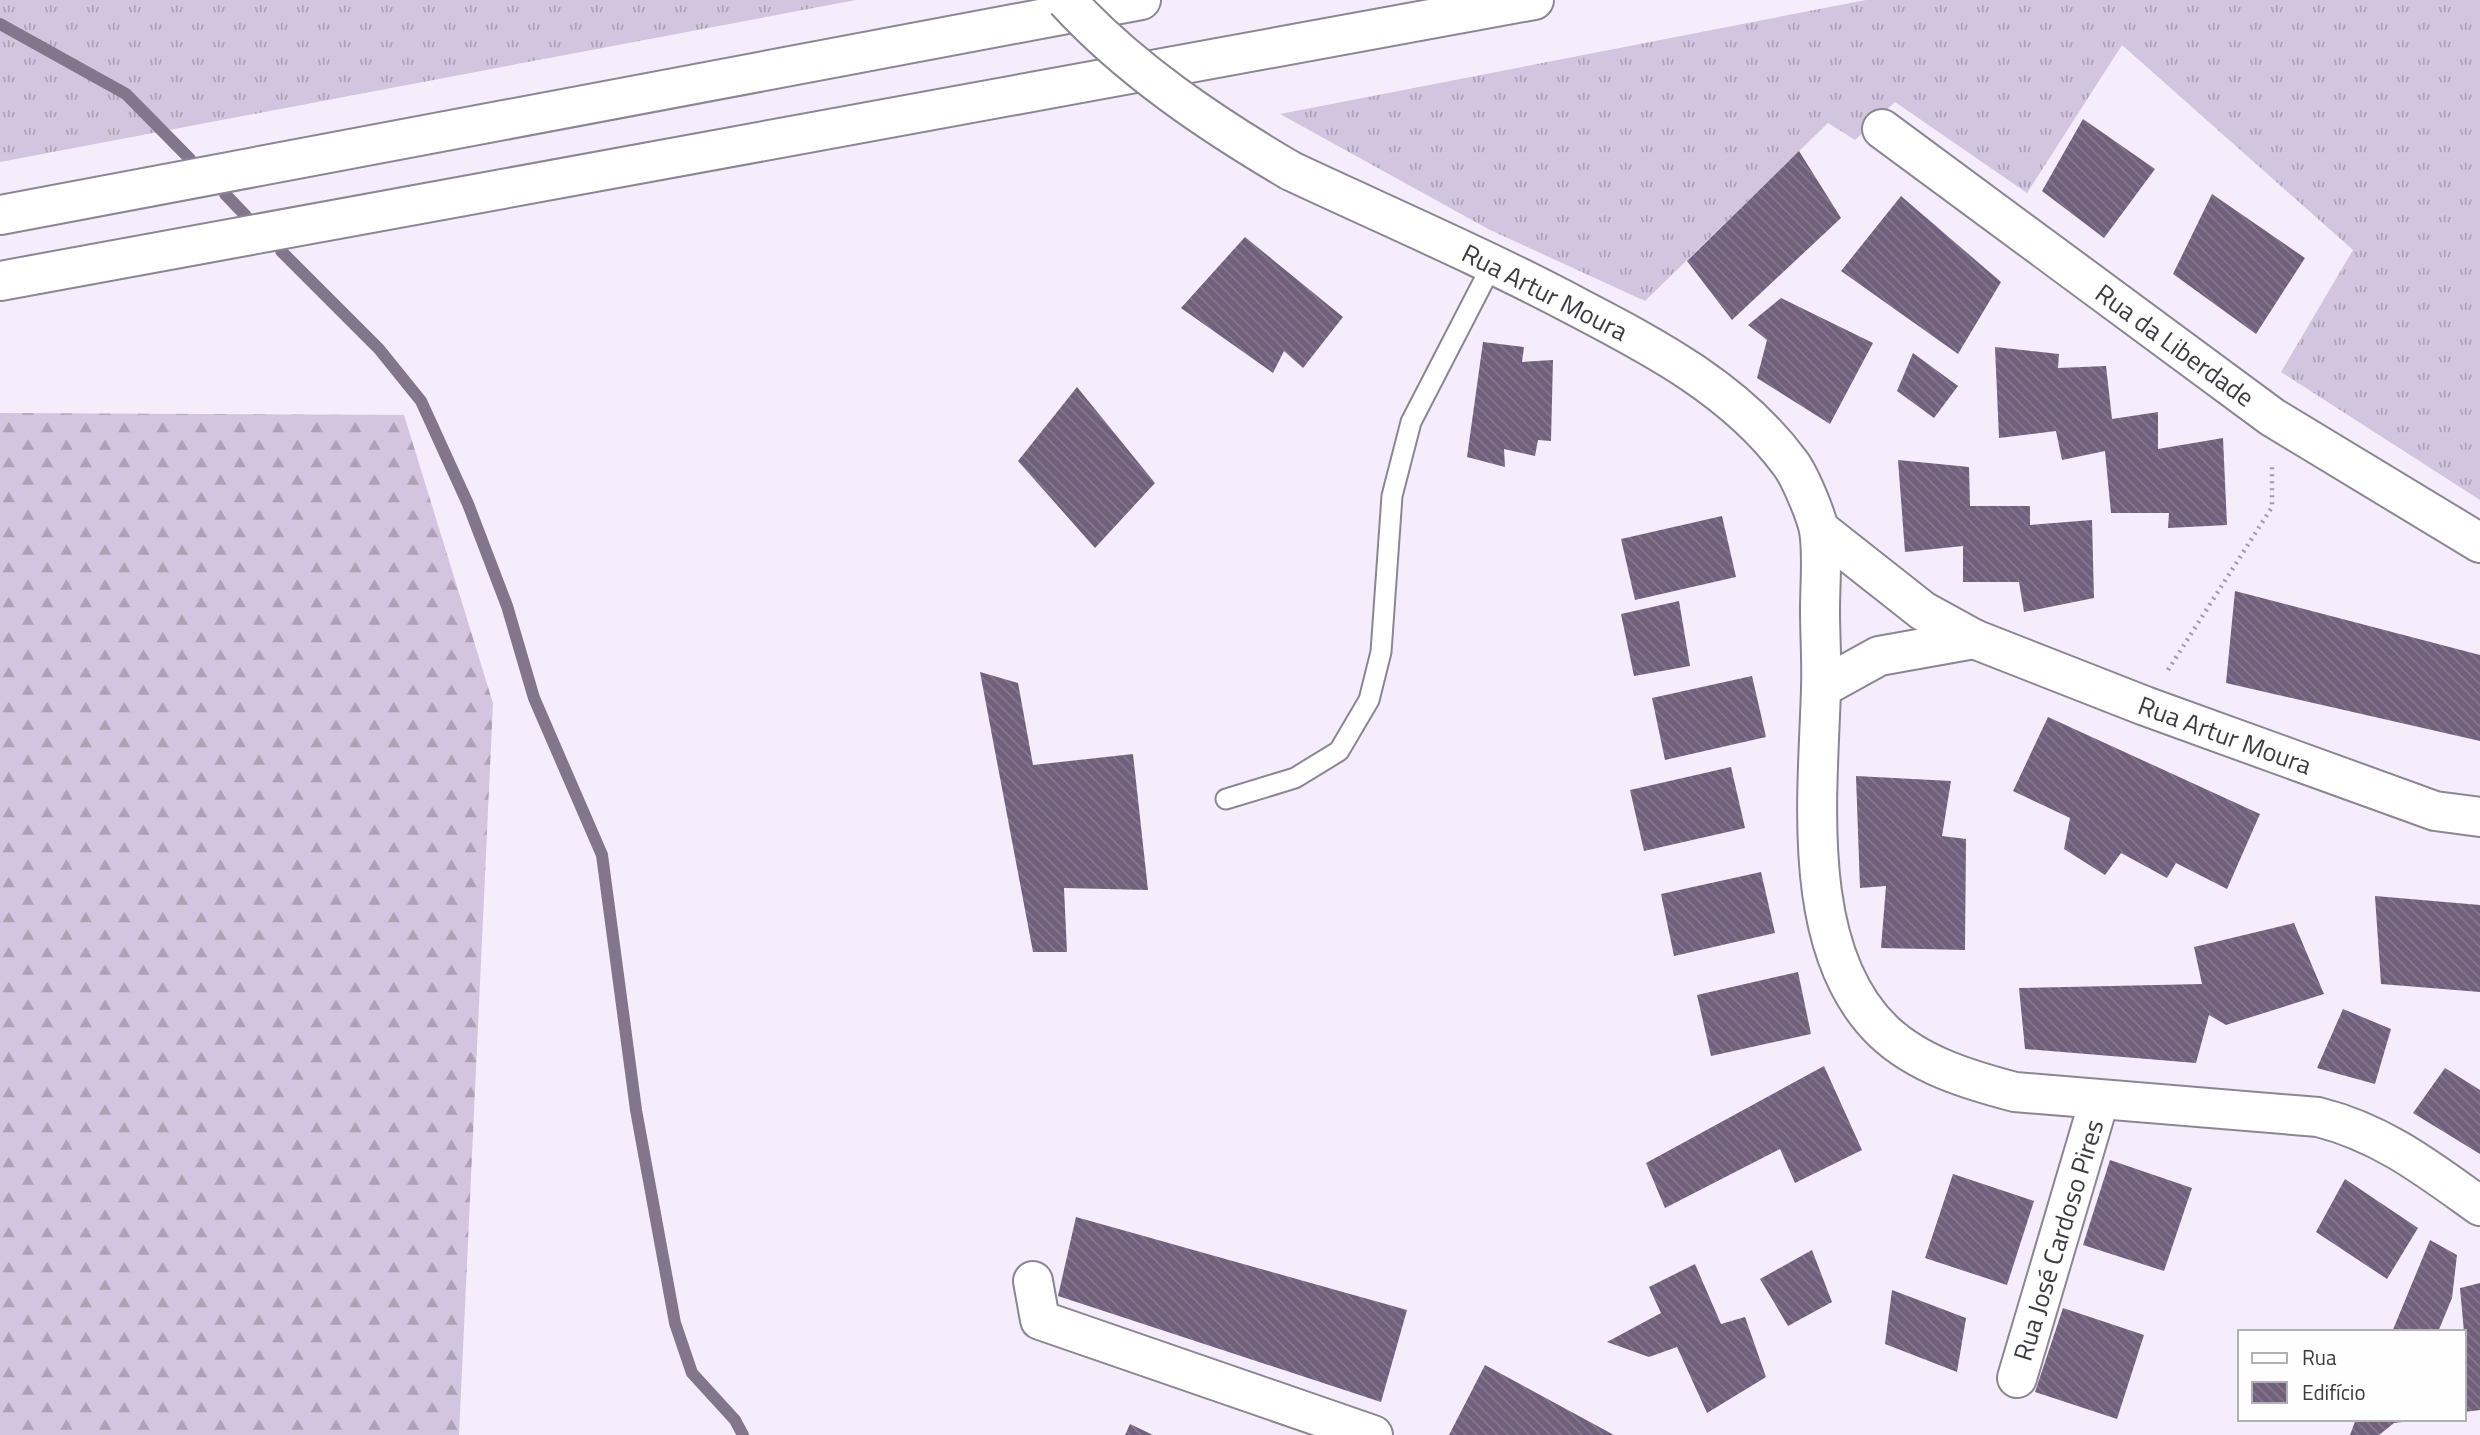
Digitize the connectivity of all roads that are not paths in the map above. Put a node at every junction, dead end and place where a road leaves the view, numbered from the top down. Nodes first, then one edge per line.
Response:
1 (1066, 0) edge
2 (1141, 0) edge
3 (1534, 0) edge
4 (1882, 129) dead end
5 (0, 215) edge
6 (1493, 262) junction
7 (0, 281) edge
8 (1819, 529) junction
9 (2480, 543) edge
10 (1974, 639) junction
11 (1821, 688) junction
12 (1226, 799) dead end
13 (2480, 817) edge
14 (2099, 1101) junction
15 (2480, 1206) edge
16 (1033, 1281) dead end
17 (2017, 1378) dead end
18 (1373, 1435) edge

1 - 6 main road, Rua Artur Moura, bridge
2 - 5 main road
3 - 7 main road
4 - 9 main road, Rua da Liberdade
6 - 8 main road, Rua Artur Moura
6 - 12 lane
8 - 10 main road, Rua Artur Moura
8 - 11 main road
10 - 11 main road
10 - 13 main road, Rua Artur Moura
11 - 14 main road
14 - 15 main road
14 - 17 main road, Rua José Cardoso Pires
16 - 18 main road

